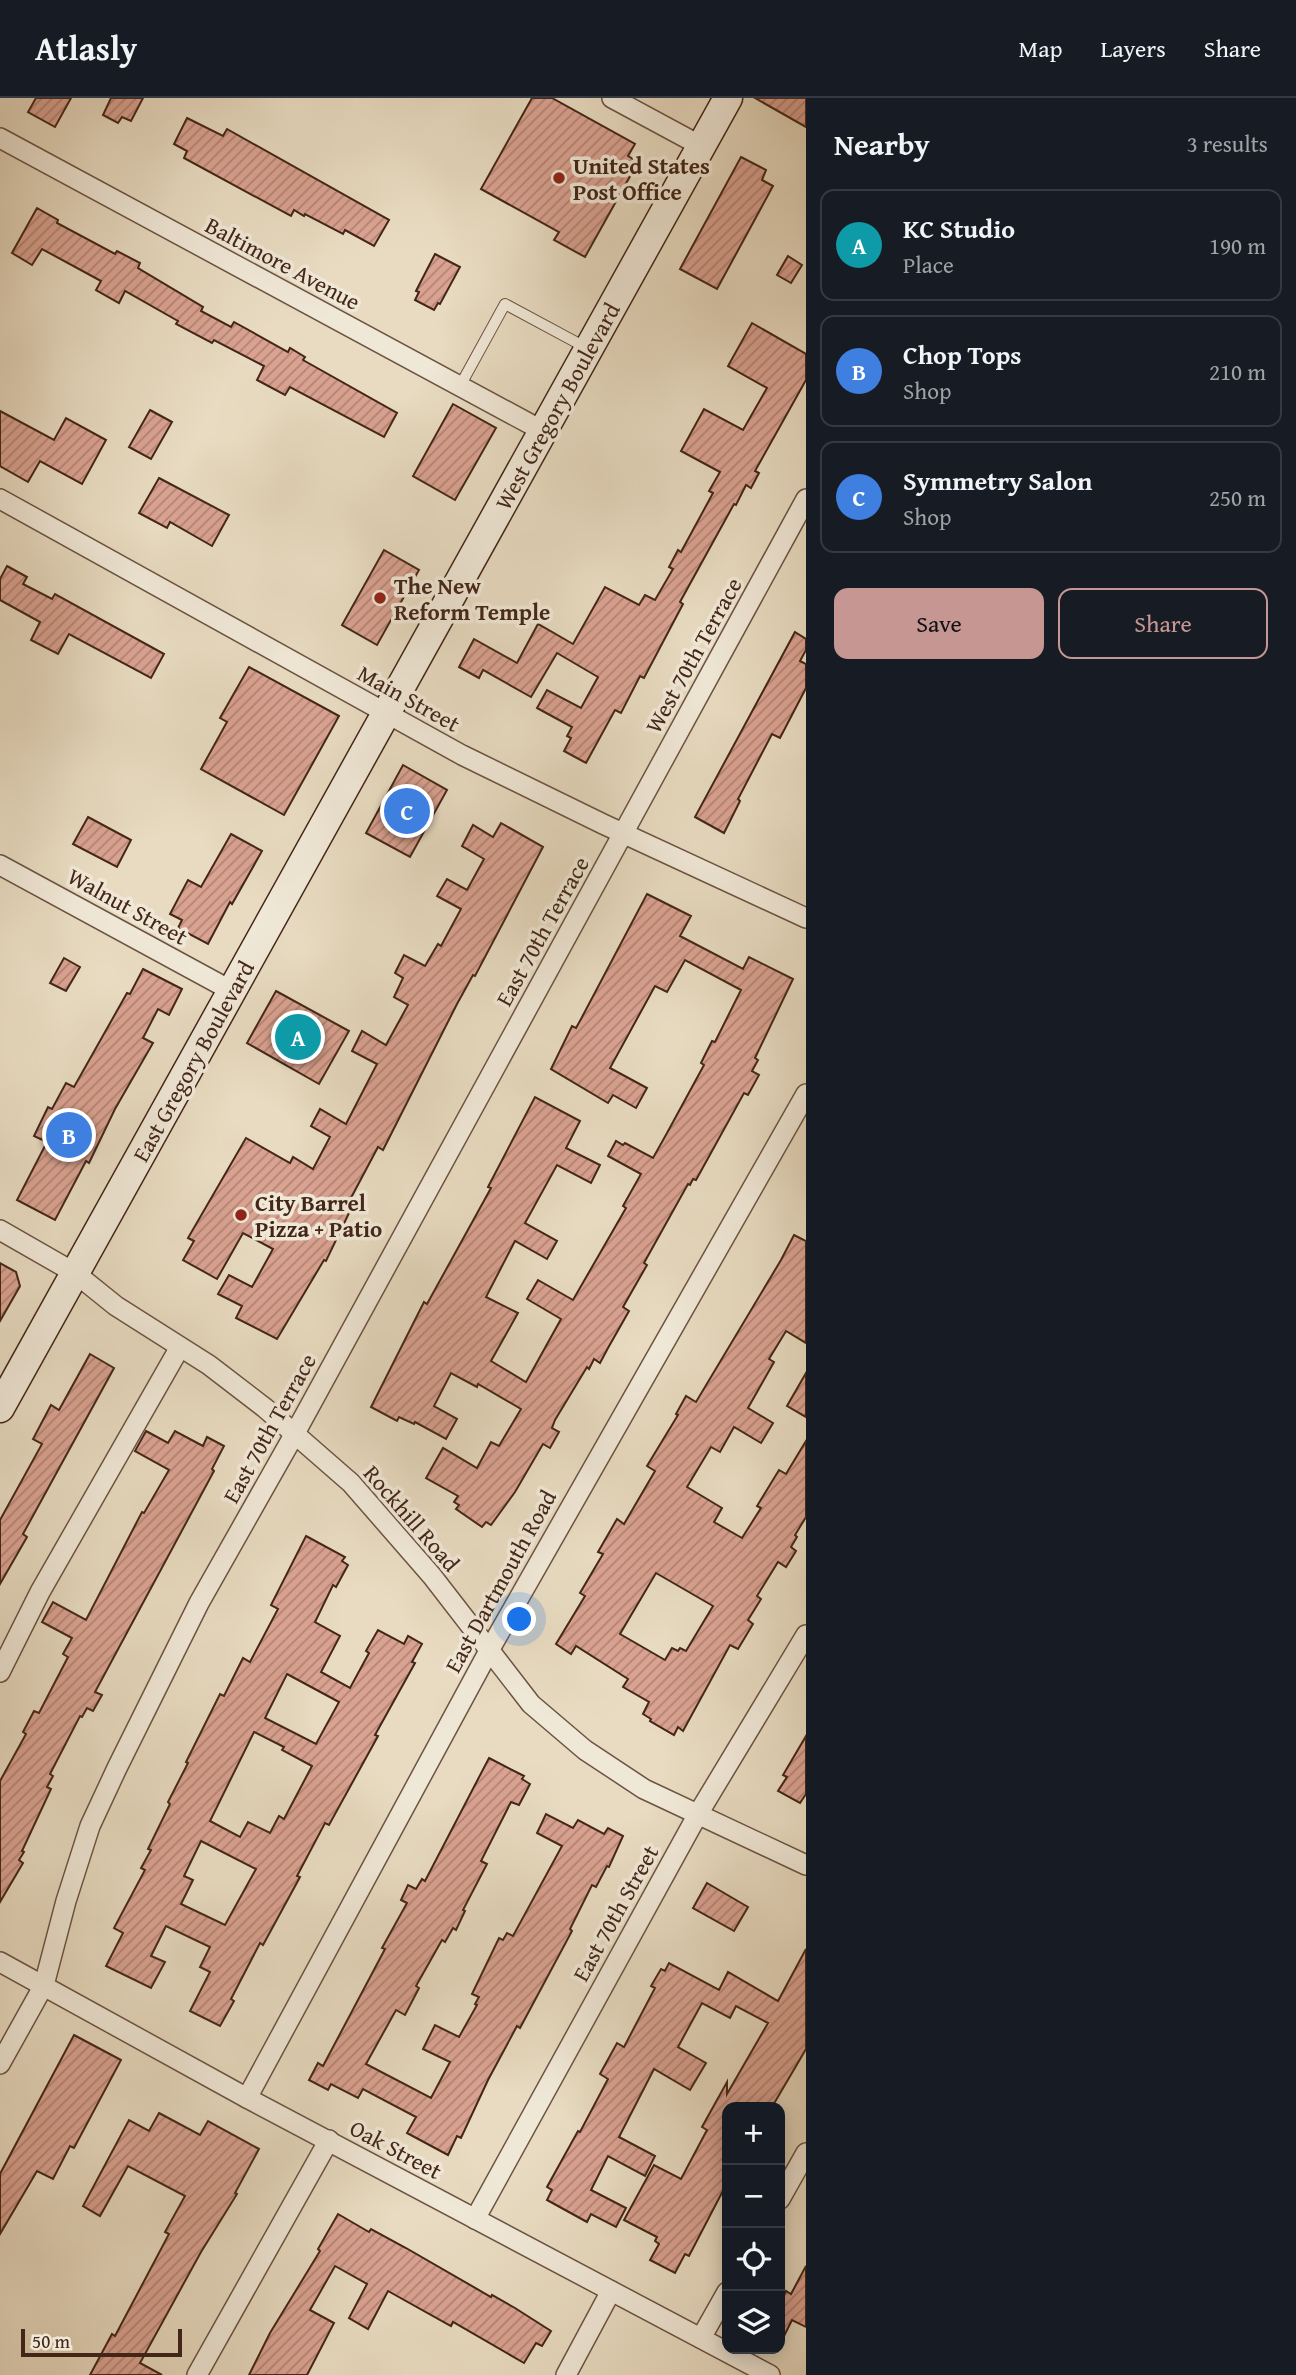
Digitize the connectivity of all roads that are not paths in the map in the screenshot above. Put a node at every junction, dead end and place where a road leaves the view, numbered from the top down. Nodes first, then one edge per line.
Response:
1 (612, 98) edge
2 (728, 98) edge
3 (0, 138) edge
4 (701, 146) junction
5 (589, 349) junction
6 (460, 386) junction
7 (543, 431) junction
8 (0, 499) edge
9 (806, 499) edge
10 (386, 713) junction
11 (624, 834) junction
12 (0, 864) edge
13 (806, 918) edge
14 (232, 991) junction
15 (806, 1094) edge
16 (0, 1230) edge
17 (75, 1273) junction
18 (180, 1347) junction
19 (0, 1408) edge
20 (294, 1435) junction
21 (806, 1635) edge
22 (490, 1649) junction
23 (0, 1672) edge
24 (698, 1814) junction
25 (806, 1865) edge
26 (0, 1962) edge
27 (44, 1985) junction
28 (0, 2064) edge
29 (247, 2098) junction
30 (329, 2140) junction
31 (806, 2153) edge
32 (785, 2190) edge
33 (475, 2219) junction
34 (611, 2291) junction
35 (722, 2301) edge
36 (701, 2338) junction
37 (197, 2375) edge
38 (566, 2375) edge
39 (770, 2375) edge

1 - 4 street
2 - 4 main road, West Gregory Boulevard
3 - 6 street, Baltimore Avenue
4 - 5 main road, West Gregory Boulevard
5 - 6 lane
5 - 7 main road, West Gregory Boulevard
6 - 7 street, Baltimore Avenue
7 - 10 main road, West Gregory Boulevard
8 - 10 street, Main Street
9 - 11 street, West 70th Terrace
10 - 11 street, Main Street
10 - 14 main road, East Gregory Boulevard
11 - 13 street, Main Street
11 - 20 street, East 70th Terrace
12 - 14 street, Walnut Street
14 - 17 main road, East Gregory Boulevard
15 - 22 street, East Dartmouth Road
16 - 17 street, Rockhill Road
17 - 18 street, Rockhill Road
17 - 19 main road, East Gregory Boulevard
18 - 20 street, Rockhill Road
18 - 23 street
20 - 22 street, Rockhill Road
20 - 27 street, East 70th Terrace
21 - 24 street, East 70th Street
22 - 24 street, Rockhill Road
22 - 29 street, East Dartmouth Road
24 - 25 street, Rockhill Road
24 - 33 street, East 70th Street
26 - 27 street, Oak Street
27 - 28 street, East 70th Terrace
27 - 29 street, Oak Street
29 - 30 street, Oak Street
30 - 33 street, Oak Street
30 - 37 street
31 - 32 street
33 - 34 street, Oak Street
34 - 36 street, Oak Street
34 - 38 street
35 - 36 street
36 - 39 street, Oak Street

